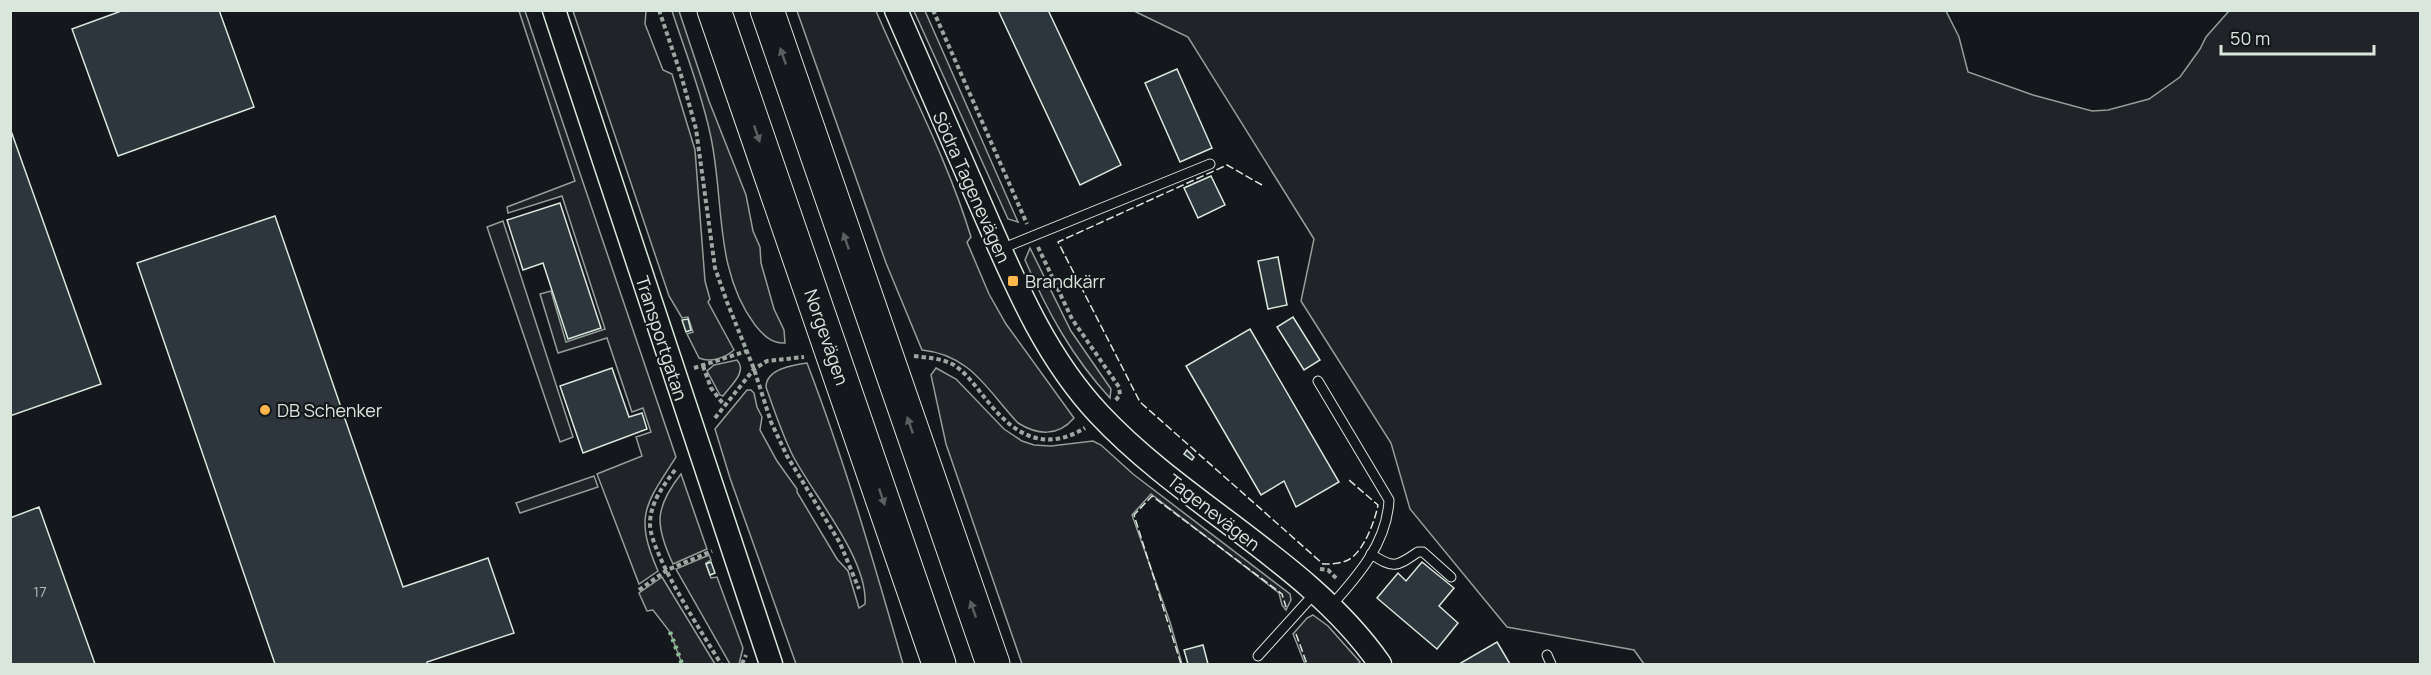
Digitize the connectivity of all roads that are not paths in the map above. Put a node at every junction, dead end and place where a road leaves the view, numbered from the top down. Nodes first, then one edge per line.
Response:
1 (554, 10) edge
2 (714, 10) edge
3 (767, 10) edge
4 (896, 10) edge
5 (1210, 164) dead end
6 (1001, 250) junction
7 (1318, 381) dead end
8 (1100, 416) joint
9 (1371, 554) junction
10 (1451, 577) dead end
11 (1322, 600) junction
12 (1258, 656) dead end
13 (771, 664) edge
14 (939, 664) edge
15 (993, 664) edge
16 (1380, 664) edge

1 - 13 street, Transportgatan
2 -> 14 highway, Norgevägen
15 -> 3 highway
4 - 6 street, Södra Tagenevägen
5 - 6 lane
6 - 8 street, Södra Tagenevägen
7 - 9 lane
8 - 11 street, Tagenevägen
9 - 10 lane
9 - 11 lane
11 - 12 lane
11 - 16 street, Tagenevägen

